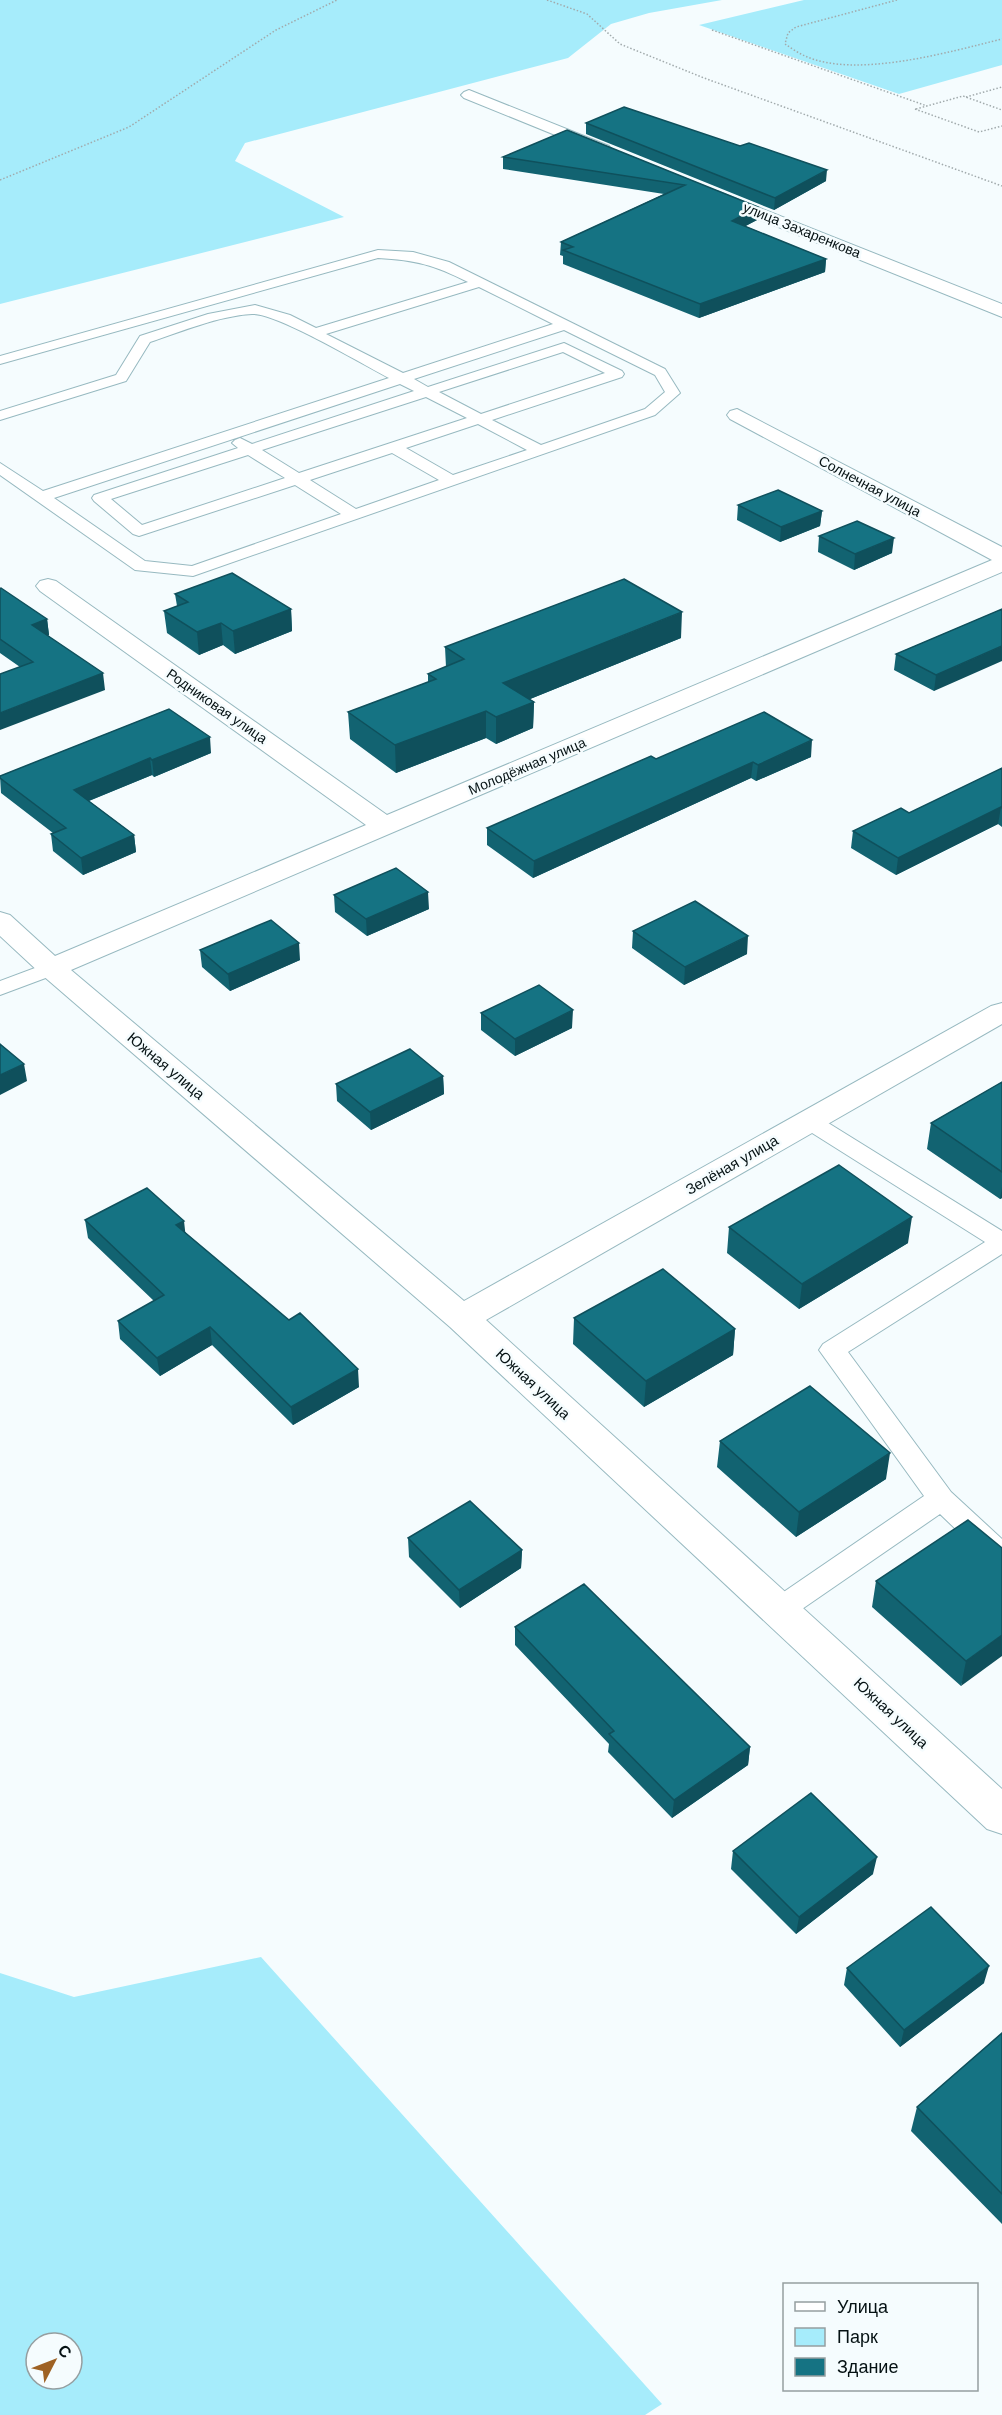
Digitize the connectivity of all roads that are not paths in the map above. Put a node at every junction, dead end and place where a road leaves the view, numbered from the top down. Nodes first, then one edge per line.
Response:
1 (469, 95) dead end
2 (613, 154) edge
3 (702, 190) edge
4 (479, 283) junction
5 (1002, 311) edge
6 (564, 325) junction
7 (315, 333) junction
8 (0, 360) edge
9 (402, 378) junction
10 (427, 391) junction
11 (737, 415) dead end
12 (0, 416) edge
13 (481, 420) junction
14 (228, 436) junction
15 (394, 448) junction
16 (249, 449) junction
17 (539, 450) junction
18 (0, 468) edge
19 (298, 479) junction
20 (451, 481) junction
21 (41, 497) junction
22 (354, 515) junction
23 (1002, 556) edge
24 (1002, 564) edge
25 (48, 586) dead end
26 (386, 826) junction
27 (0, 921) edge
28 (51, 968) junction
29 (0, 989) edge
30 (1002, 1012) edge
31 (809, 1121) junction
32 (1002, 1242) edge
33 (462, 1318) junction
34 (941, 1499) junction
35 (1002, 1556) edge
36 (778, 1610) junction
37 (1002, 1816) edge

1 - 2 street
3 - 5 street, улица Захаренкова
4 - 6 lane
4 - 7 lane
4 - 8 lane
6 - 9 lane
6 - 17 lane
7 - 9 lane
7 - 12 lane
9 - 10 lane
9 - 14 lane
10 - 13 lane
10 - 13 lane
10 - 16 lane
11 - 23 street, Солнечная улица
13 - 15 lane
13 - 17 lane
14 - 16 lane
14 - 21 lane
15 - 19 lane
15 - 20 lane
16 - 19 lane
16 - 19 lane
17 - 20 lane
18 - 21 lane
19 - 22 lane
20 - 22 lane
21 - 22 lane
24 - 26 street, Молодёжная улица
25 - 26 street, Родниковая улица
26 - 28 street, Молодёжная улица
27 - 28 street, Южная улица
28 - 29 lane
28 - 33 street, Южная улица
30 - 31 street, Зелёная улица
31 - 32 lane
31 - 33 street, Зелёная улица
32 - 34 lane
33 - 36 street, Южная улица
34 - 35 lane
34 - 36 lane
36 - 37 street, Южная улица

